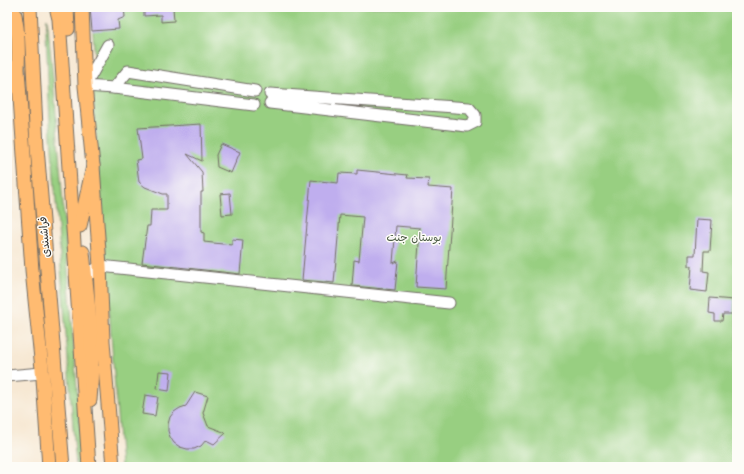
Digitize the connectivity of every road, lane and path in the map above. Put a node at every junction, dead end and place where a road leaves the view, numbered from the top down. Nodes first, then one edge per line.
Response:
1 (13, 7) edge
2 (30, 7) edge
3 (56, 7) edge
4 (67, 7) edge
5 (82, 7) edge
6 (108, 45) dead end
7 (12, 71) edge
8 (85, 86) junction
9 (114, 88) junction
10 (255, 91) junction
11 (270, 98) junction
12 (254, 105) junction
13 (21, 113) junction
14 (37, 147) junction
15 (93, 166) junction
16 (80, 226) junction
17 (45, 247) junction
18 (100, 266) junction
19 (32, 270) junction
20 (86, 276) junction
21 (449, 303) dead end
22 (42, 373) junction
23 (7, 376) edge
24 (86, 439) junction
25 (49, 467) edge
26 (63, 467) edge
27 (89, 467) edge
28 (113, 467) edge

1 - 7 main road, فراشبندی
2 - 14 main road, فراشبندی
3 - 24 main road
4 - 16 main road
5 - 8 main road
6 - 8 street
7 - 13 main road, فراشبندی
8 - 9 street
8 - 15 main road
9 - 10 street
9 - 12 street
10 - 11 street
10 - 12 street
11 - 11 street
11 - 12 street
13 - 14 main road
13 - 19 main road, فراشبندی
14 - 17 main road, فراشبندی
15 - 16 main road
15 - 18 main road
16 - 20 main road
17 - 19 main road
17 - 26 main road, فراشبندی
18 - 20 street
18 - 21 street
18 - 28 main road
19 - 22 main road, فراشبندی
20 - 24 main road
22 - 23 street
22 - 25 main road, فراشبندی
24 - 27 main road

